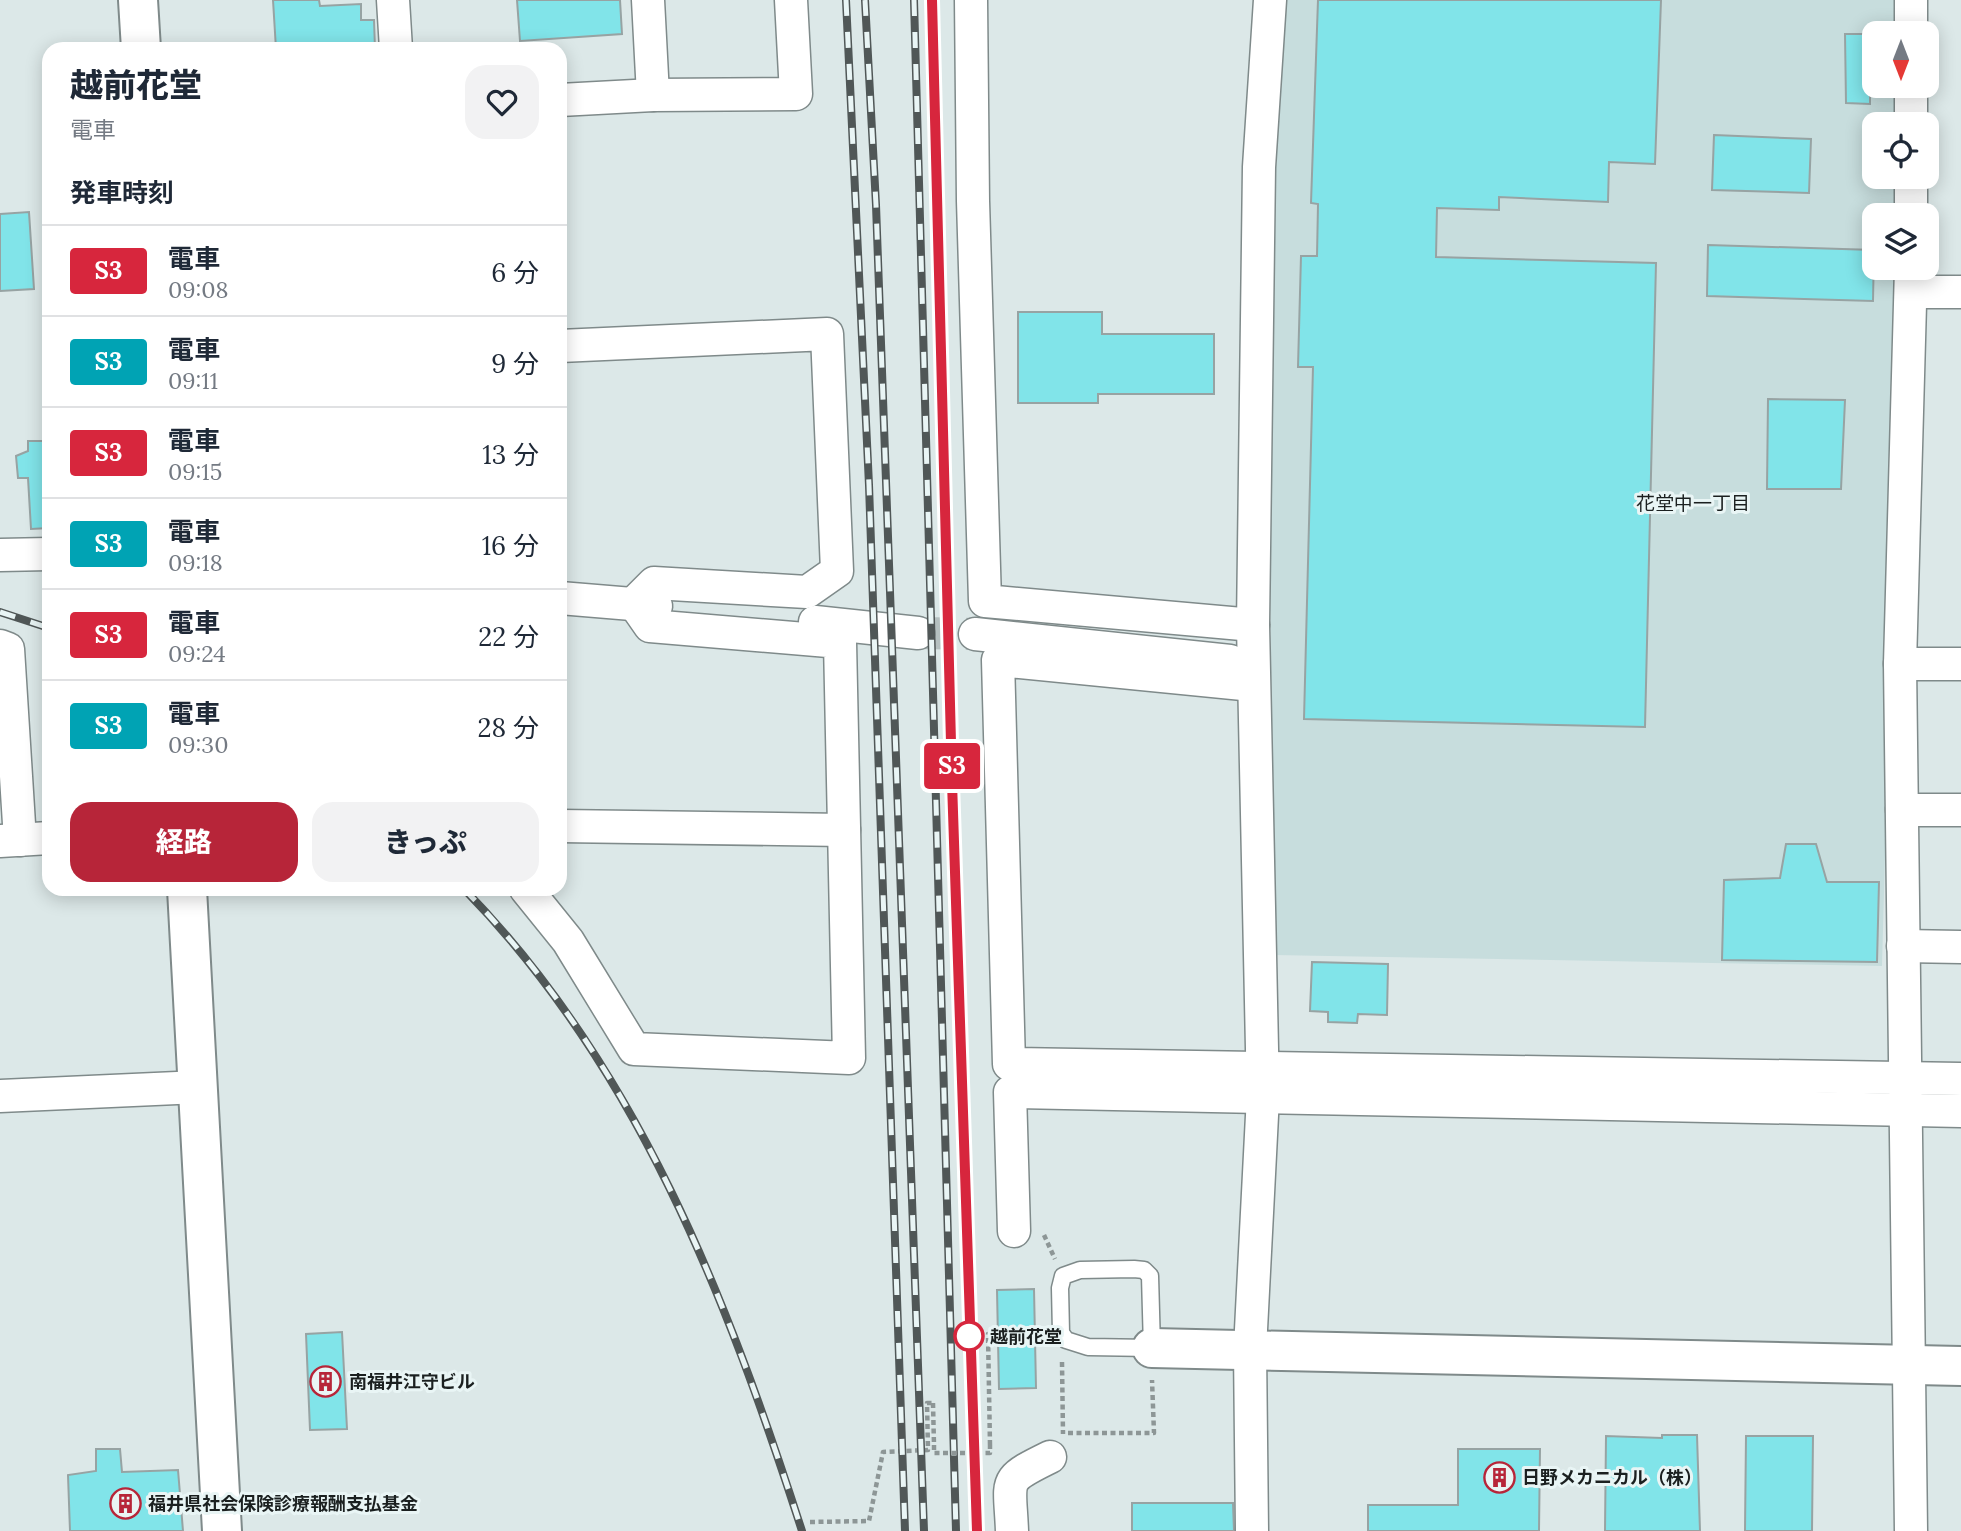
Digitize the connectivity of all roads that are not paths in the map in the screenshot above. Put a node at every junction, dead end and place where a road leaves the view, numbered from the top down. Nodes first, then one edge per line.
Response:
1 (138, 0) edge
2 (393, 0) edge
3 (648, 0) edge
4 (791, 0) edge
5 (971, 0) edge
6 (1270, 0) edge
7 (1911, 0) edge
8 (1911, 21) edge
9 (141, 42) edge
10 (396, 42) edge
11 (653, 95) junction
12 (567, 100) edge
13 (1911, 280) edge
14 (1961, 292) edge
15 (567, 345) edge
16 (42, 554) edge
17 (0, 555) edge
18 (567, 598) edge
19 (634, 603) junction
20 (1253, 625) junction
21 (918, 633) tunnel mouth
22 (975, 634) tunnel mouth
23 (0, 646) edge
24 (1900, 664) junction
25 (1961, 664) edge
26 (1253, 674) junction
27 (7, 744) edge
28 (1902, 810) junction
29 (1961, 810) edge
30 (567, 825) edge
31 (844, 830) junction
32 (23, 839) edge
33 (187, 896) edge
34 (532, 896) edge
35 (1903, 946) junction
36 (1961, 947) edge
37 (1010, 1078) junction
38 (1905, 1078) junction
39 (1961, 1079) edge
40 (1263, 1082) junction
41 (199, 1087) junction
42 (0, 1096) edge
43 (1906, 1110) junction
44 (1961, 1111) edge
45 (1014, 1231) road end
46 (1152, 1348) junction
47 (1250, 1349) junction
48 (1908, 1364) junction
49 (1961, 1366) edge
50 (1050, 1457) dead end
51 (222, 1531) edge
52 (1012, 1531) edge
53 (1252, 1531) edge
54 (1911, 1531) edge

1 - 9 street
2 - 10 street
3 - 11 street
4 - 11 street
5 - 20 street
6 - 20 street
7 - 8 street
11 - 12 street
13 - 14 street
13 - 24 street
15 - 19 street
16 - 17 street
18 - 19 street
19 - 21 street
19 - 31 street
20 - 26 street
22 - 26 street
23 - 27 street
24 - 25 street
24 - 28 street
26 - 37 street
26 - 40 street
27 - 32 street
28 - 29 street
28 - 35 street
30 - 31 street
31 - 34 street
33 - 41 street
35 - 36 street
35 - 38 street
37 - 40 street
37 - 45 street
38 - 39 street
38 - 40 street
38 - 43 street
40 - 43 street
40 - 47 street
41 - 42 street
41 - 51 street
43 - 44 street
43 - 48 street
46 - 46 lane
46 - 47 street
47 - 48 street
47 - 53 street
48 - 49 street
48 - 54 street
50 - 52 street

